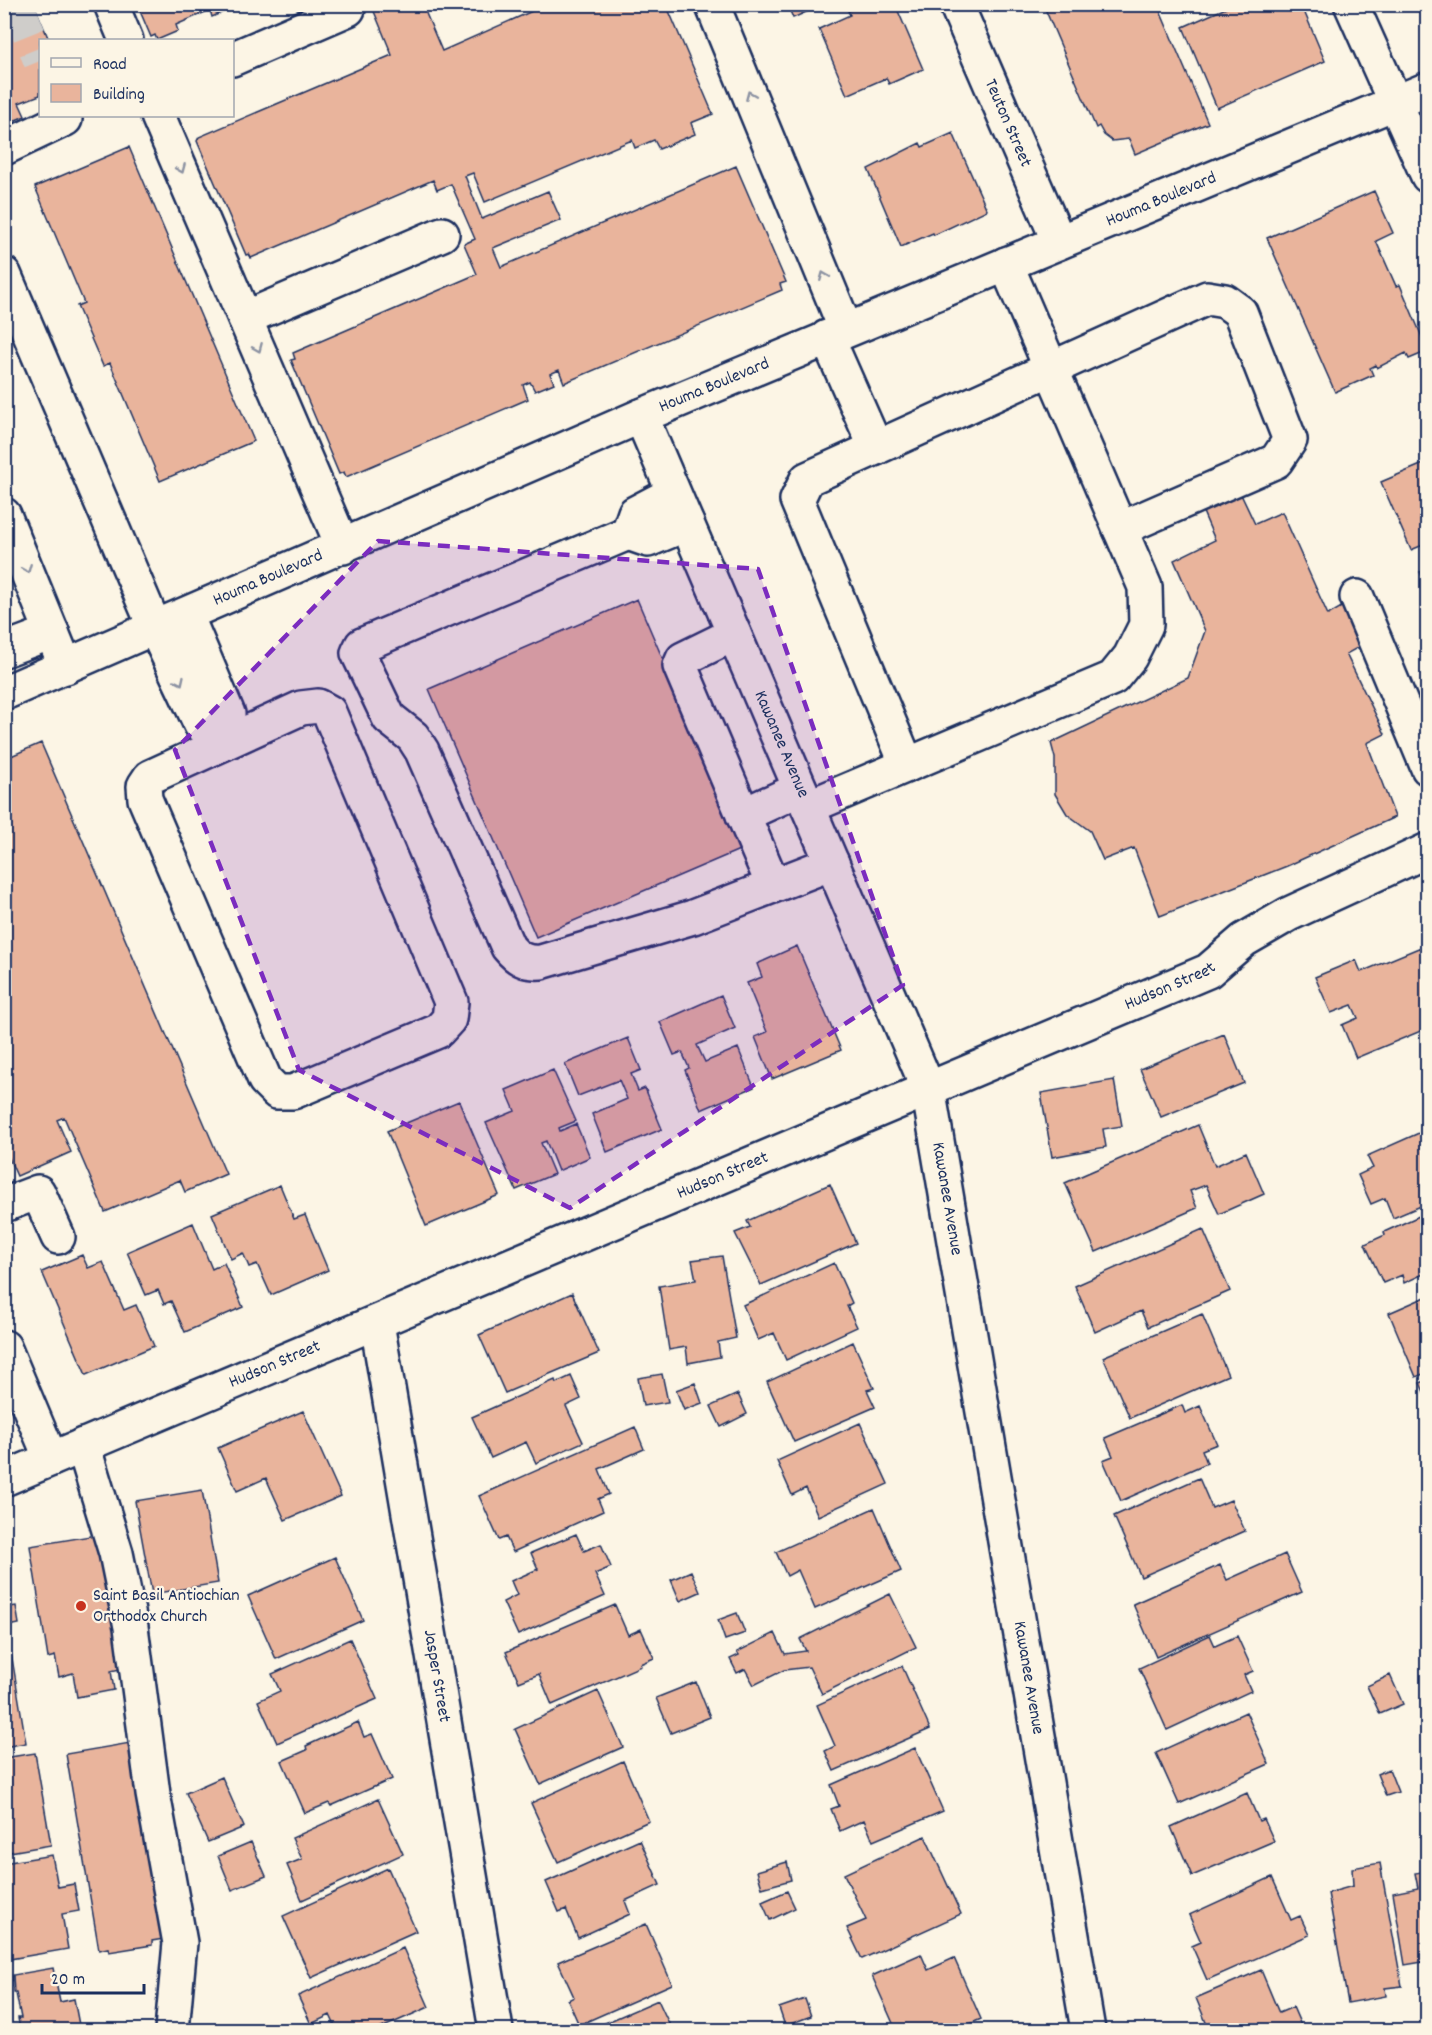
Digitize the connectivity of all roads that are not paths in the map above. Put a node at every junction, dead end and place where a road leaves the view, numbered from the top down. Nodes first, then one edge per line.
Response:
1 (111, 4) edge
2 (712, 4) edge
3 (956, 4) edge
4 (1351, 4) edge
5 (348, 9) dead end
6 (126, 39) edge
7 (234, 58) edge
8 (1428, 89) edge
9 (1394, 103) junction
10 (64, 117) edge
11 (158, 117) edge
12 (4, 148) edge
13 (1428, 176) edge
14 (442, 234) dead end
15 (1059, 242) junction
16 (1006, 264) junction
17 (4, 274) edge
18 (245, 318) junction
19 (837, 333) junction
20 (1050, 367) junction
21 (641, 416) junction
22 (876, 448) junction
23 (673, 493) junction
24 (4, 515) edge
25 (687, 524) junction
26 (1120, 529) junction
27 (628, 533) junction
28 (343, 547) junction
29 (1357, 597) dead end
30 (186, 615) junction
31 (155, 628) junction
32 (52, 632) junction
33 (734, 634) junction
34 (4, 650) edge
35 (66, 667) junction
36 (4, 693) edge
37 (225, 743) junction
38 (907, 765) junction
39 (1428, 768) edge
40 (804, 798) junction
41 (742, 815) junction
42 (1428, 850) edge
43 (832, 862) junction
44 (773, 885) junction
45 (928, 1088) junction
46 (4, 1205) edge
47 (58, 1237) dead end
48 (377, 1323) junction
49 (4, 1347) edge
50 (83, 1445) junction
51 (51, 1459) junction
52 (4, 1479) edge
53 (172, 2031) edge
54 (496, 2031) edge
55 (1088, 2031) edge

1 - 6 street
19 -> 2 street
3 - 15 street, Teuton Street
4 - 9 street
5 - 7 street
8 - 9 street, Houma Boulevard
9 - 13 street
9 - 15 street, Houma Boulevard
10 - 12 street
11 -> 18 street
14 - 18 street
15 - 16 street, Houma Boulevard
16 - 19 street, Houma Boulevard
16 - 20 street
17 - 31 street
18 -> 28 street
19 - 21 street, Houma Boulevard
19 - 22 street
20 - 22 street
20 - 26 street
20 - 26 street
21 - 23 street, Kawanee Avenue
21 - 28 street, Houma Boulevard
22 - 38 street
23 - 25 street, Kawanee Avenue
23 - 27 street
24 -> 32 street
25 - 27 street
25 - 33 street, Kawanee Avenue
26 - 38 street
27 - 44 street
28 - 30 street, Houma Boulevard
29 - 39 street
30 - 31 street, Houma Boulevard
30 - 37 street
31 - 35 street, Houma Boulevard
31 -> 37 street
32 - 34 street
32 - 35 street
33 - 40 street, Kawanee Avenue
33 - 41 street
35 - 36 street, Houma Boulevard
37 - 37 street
38 - 40 street
40 - 41 street
40 - 43 street, Kawanee Avenue
41 - 44 street
42 - 45 street, Hudson Street
43 - 44 street
43 - 45 street, Kawanee Avenue
45 - 48 street, Hudson Street
45 - 55 street, Kawanee Avenue
46 - 47 street
48 - 50 street, Hudson Street
48 - 54 street, Jasper Street
49 - 51 street
50 - 51 street, Hudson Street
50 - 53 street
51 - 52 street, Hudson Street

